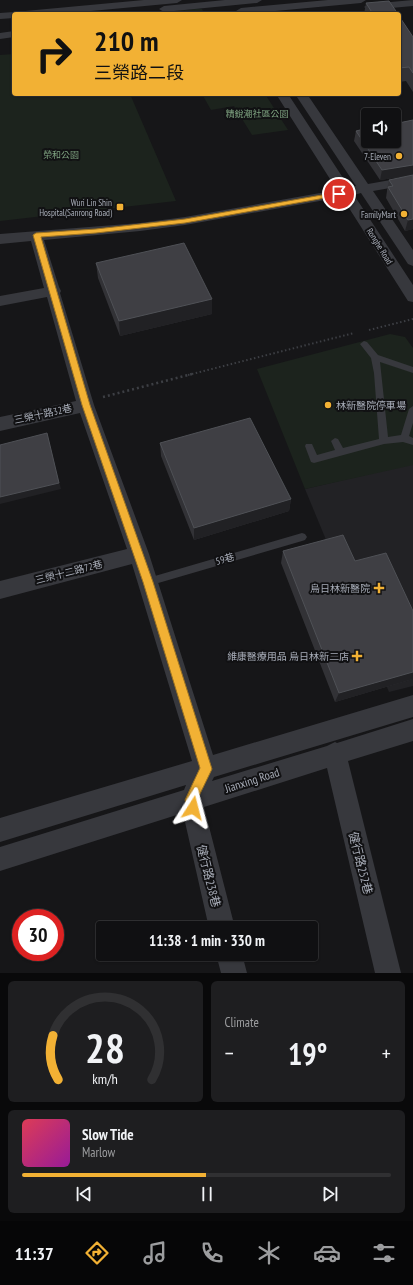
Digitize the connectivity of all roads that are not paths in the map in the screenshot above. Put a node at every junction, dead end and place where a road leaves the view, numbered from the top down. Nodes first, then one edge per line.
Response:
1 (177, 0) edge
2 (257, 0) edge
3 (361, 0) edge
4 (413, 3) edge
5 (226, 5) edge
6 (244, 7) edge
7 (47, 12) edge
8 (133, 12) edge
9 (217, 12) edge
10 (317, 12) edge
11 (12, 15) edge
12 (0, 16) edge
13 (12, 23) edge
14 (0, 24) edge
15 (12, 34) edge
16 (0, 36) edge
17 (12, 42) edge
18 (0, 44) edge
19 (283, 96) edge
20 (302, 96) edge
21 (413, 180) edge
22 (364, 189) junction
23 (347, 192) junction
24 (36, 235) junction
25 (0, 239) edge
26 (413, 261) edge
27 (54, 291) junction
28 (413, 297) edge
29 (0, 301) edge
30 (364, 344) dead end
31 (375, 357) junction
32 (413, 370) edge
33 (86, 403) junction
34 (413, 409) edge
35 (0, 424) edge
36 (409, 440) edge
37 (335, 441) dead end
38 (384, 441) junction
39 (309, 446) dead end
40 (341, 453) junction
41 (302, 537) dead end
42 (138, 554) junction
43 (148, 582) junction
44 (0, 590) edge
45 (413, 706) edge
46 (413, 730) edge
47 (335, 753) junction
48 (206, 769) junction
49 (191, 800) junction
50 (0, 830) edge
51 (0, 859) edge
52 (220, 921) edge
53 (231, 961) edge
54 (234, 973) edge
55 (388, 973) edge

1 - 7 street
2 - 6 street
3 - 6 street
4 - 10 street
5 - 6 street
5 - 8 street
5 - 9 street
11 - 12 street
13 - 14 street
15 - 16 street
17 - 18 street
19 - 23 street, Ronghe Road
20 - 22 street, Ronghe Road
21 - 22 street
22 - 23 street
22 - 26 street, Ronghe Road
23 - 24 street
23 - 28 street, Ronghe Road
24 - 25 street
24 - 27 street
27 - 29 street
27 - 33 street
30 - 31 lane
31 - 32 lane
31 - 38 lane
33 - 35 street, 三榮十路32巷
33 - 42 street
34 - 36 lane
36 - 38 lane
37 - 40 lane
38 - 40 lane
39 - 40 lane
41 - 43 lane, 59巷
42 - 43 street
42 - 44 street, 三榮十二路72巷
43 - 48 street
45 - 48 street
46 - 47 street, Jianxing Road
47 - 49 street, Jianxing Road
47 - 55 street, 健行路252巷
48 - 49 street
48 - 50 street
49 - 51 street, Jianxing Road
49 - 52 street, 健行路238巷
53 - 54 street

